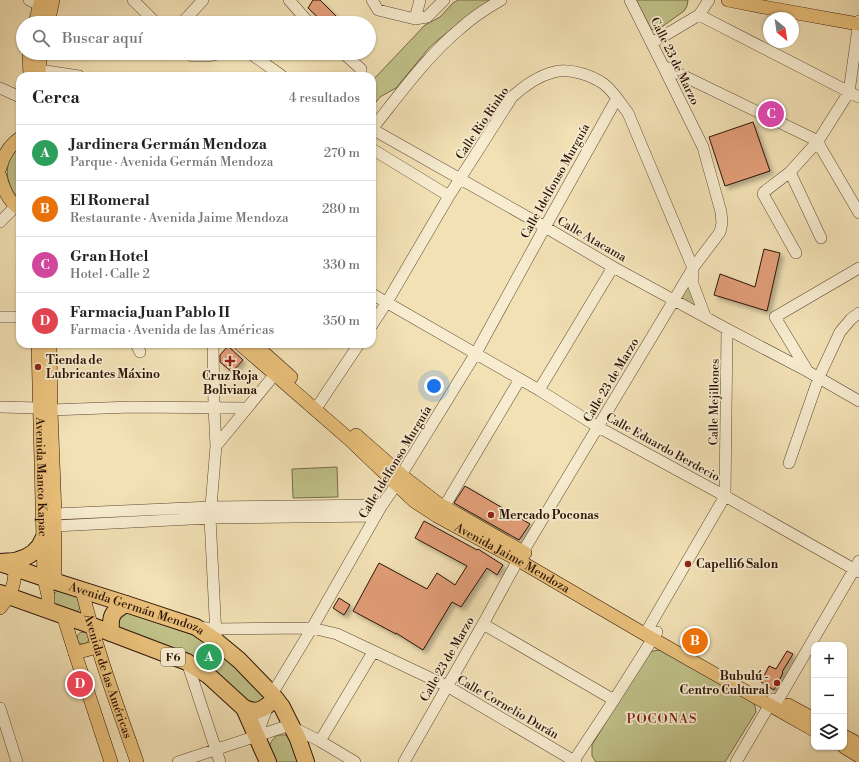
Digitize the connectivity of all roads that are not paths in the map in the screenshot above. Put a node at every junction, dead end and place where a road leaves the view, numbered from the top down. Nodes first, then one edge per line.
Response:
1 (133, 0) edge
2 (203, 0) edge
3 (289, 0) edge
4 (372, 0) edge
5 (420, 0) edge
6 (444, 0) edge
7 (501, 0) edge
8 (630, 0) edge
9 (709, 0) edge
10 (728, 0) edge
11 (43, 2) edge
12 (699, 15) junction
13 (38, 16) edge
14 (46, 16) edge
15 (149, 16) edge
16 (188, 16) edge
17 (303, 16) edge
18 (415, 19) junction
19 (859, 23) edge
20 (652, 43) junction
21 (260, 60) edge
22 (349, 60) edge
23 (664, 66) junction
24 (856, 67) edge
25 (33, 68) edge
26 (56, 72) edge
27 (276, 72) edge
28 (360, 72) edge
29 (0, 88) edge
30 (849, 92) junction
31 (16, 95) edge
32 (859, 97) edge
33 (617, 98) junction
34 (376, 124) edge
35 (376, 131) edge
36 (16, 141) edge
37 (818, 141) junction
38 (376, 151) edge
39 (0, 168) edge
40 (790, 172) junction
41 (0, 176) edge
42 (460, 179) junction
43 (449, 196) junction
44 (16, 206) edge
45 (16, 210) edge
46 (859, 213) edge
47 (0, 222) edge
48 (545, 227) junction
49 (821, 238) dead end
50 (796, 253) dead end
51 (613, 267) junction
52 (693, 268) junction
53 (859, 268) edge
54 (376, 296) edge
55 (674, 300) junction
56 (387, 302) junction
57 (859, 313) edge
58 (705, 316) junction
59 (0, 317) edge
60 (16, 317) edge
61 (376, 319) edge
62 (727, 329) junction
63 (38, 348) edge
64 (50, 348) edge
65 (213, 348) edge
66 (245, 348) edge
67 (257, 348) edge
68 (356, 348) edge
69 (476, 353) junction
70 (277, 371) junction
71 (807, 371) junction
72 (819, 377) junction
73 (520, 379) junction
74 (539, 390) junction
75 (859, 401) edge
76 (317, 406) junction
77 (0, 407) edge
78 (214, 407) junction
79 (247, 408) junction
80 (45, 409) junction
81 (598, 427) junction
82 (216, 446) junction
83 (789, 463) dead end
84 (399, 480) junction
85 (726, 496) junction
86 (382, 505) junction
87 (444, 507) junction
88 (210, 513) junction
89 (376, 516) junction
90 (47, 523) junction
91 (521, 556) junction
92 (5, 564) edge
93 (858, 568) edge
94 (50, 580) junction
95 (82, 590) junction
96 (3, 599) edge
97 (126, 604) junction
98 (48, 610) junction
99 (63, 615) junction
100 (483, 624) junction
101 (90, 625) junction
102 (312, 628) junction
103 (112, 633) junction
104 (651, 633) junction
105 (216, 635) junction
106 (97, 647) junction
107 (373, 652) junction
108 (75, 653) junction
109 (187, 662) junction
110 (447, 686) junction
111 (270, 699) junction
112 (614, 700) junction
113 (774, 702) junction
114 (0, 708) edge
115 (244, 708) junction
116 (811, 718) edge
117 (292, 727) junction
118 (811, 728) edge
119 (257, 736) junction
120 (847, 738) edge
121 (320, 741) junction
122 (859, 744) edge
123 (216, 749) junction
124 (847, 749) edge
125 (859, 756) edge
126 (17, 762) edge
127 (111, 762) edge
128 (137, 762) edge
129 (178, 762) edge
130 (220, 762) edge
131 (268, 762) edge
132 (306, 762) edge
133 (355, 762) edge
134 (404, 762) edge
135 (574, 762) edge
136 (736, 762) edge

1 - 15 street
2 - 16 street
3 - 17 street
4 - 18 street
5 - 18 street
6 - 18 street
7 - 34 street
8 - 20 street, Calle 23 de Marzo
9 - 12 street
10 - 19 main road
11 - 13 main road
11 - 14 main road
12 - 20 street
12 - 30 street
19 - 24 street
20 - 23 street, Calle 23 de Marzo
21 - 27 street
22 - 28 street
23 - 37 street
23 - 52 street, Calle 23 de Marzo
24 - 30 street
25 - 26 street
29 - 31 street
30 - 32 street
30 - 37 street
33 - 42 street, Calle Rio Rinho
33 - 48 street, Calle Idelfonso Murguía
33 - 52 street, Calle Rio Rinho
35 - 42 street, Calle Atacama
36 - 39 main road
37 - 40 street
37 - 46 street
38 - 43 street
40 - 49 street
40 - 50 street
41 - 44 main road
42 - 43 street, Calle Rio Rinho
42 - 48 street, Calle Atacama
43 - 56 street, Calle Rio Rinho
45 - 47 street
48 - 51 street, Calle Atacama
48 - 69 street, Calle Idelfonso Murguía
51 - 55 street, Calle Atacama
51 - 74 street
52 - 55 street, Calle 23 de Marzo
52 - 58 street, Calle Rio Rinho
53 - 71 street
54 - 56 street, Calle Eduardo Berdecio
55 - 58 street
55 - 81 street, Calle 23 de Marzo
56 - 61 street, Calle Rio Rinho
56 - 69 street, Calle Eduardo Berdecio
57 - 72 street
58 - 62 street
59 - 60 street
62 - 71 street
62 - 85 street, Calle Mejillones
63 - 80 main road, Avenida Manco Kapac
64 - 80 main road, Avenida Manco Kapac
65 - 78 street
66 - 70 main road, Avenida Jaime Mendoza
67 - 70 main road, Avenida Jaime Mendoza
68 - 76 street
69 - 73 street, Calle Eduardo Berdecio
69 - 84 street, Calle Idelfonso Murguía
70 - 76 main road, Avenida Jaime Mendoza
70 - 79 street
71 - 72 street
72 - 75 street
72 - 83 street
73 - 74 street, Calle Eduardo Berdecio
73 - 87 street
74 - 81 street, Calle Eduardo Berdecio
76 - 84 main road, Avenida Jaime Mendoza
77 - 80 street
78 - 79 street
78 - 80 street
78 - 82 street
79 - 82 street
80 - 90 main road, Avenida Manco Kapac
81 - 85 street, Calle Eduardo Berdecio
81 - 91 street, Calle 23 de Marzo
82 - 88 street
84 - 86 street, Calle Idelfonso Murguía
84 - 87 main road, Avenida Jaime Mendoza
84 - 91 main road, Avenida Jaime Mendoza
85 - 93 street, Calle Eduardo Berdecio
85 - 104 street, Calle Mejillones
86 - 88 street
86 - 89 street, Calle Idelfonso Murguía
87 - 91 main road, Avenida Jaime Mendoza
88 - 89 street
88 - 90 street
88 - 105 street
89 - 102 street, Calle Idelfonso Murguía
90 - 92 highway
90 - 94 main road, Avenida Manco Kapac
90 - 94 main road, Avenida Manco Kapac
91 - 100 street, Calle 23 de Marzo
91 - 104 main road, Avenida Jaime Mendoza
92 - 94 highway, Avenida Germán Mendoza
92 - 96 main road
93 - 113 street
94 - 95 highway, Avenida Germán Mendoza
94 - 98 main road, Avenida Manco Kapac
95 - 97 highway, Avenida Germán Mendoza
95 - 101 main road, Avenida de las Américas
96 - 98 highway, F6
97 - 103 highway
97 - 105 highway, Avenida Germán Mendoza
98 - 99 highway, F6
99 - 101 highway, F6
99 - 108 main road, Avenida de las Américas
100 - 110 street, Calle 23 de Marzo
100 - 112 street
101 - 103 highway, F6
101 - 106 main road, Avenida de las Américas
102 - 105 street, Calle Cornelio Durán
102 - 107 street, Calle Cornelio Durán
102 - 111 street, Calle Idelfonso Murguía
103 - 109 highway, F6
104 - 112 street, Calle Mejillones
104 - 113 main road, Avenida Jaime Mendoza
105 - 111 highway, Avenida Germán Mendoza
106 - 108 main road
106 - 128 main road, Avenida de las Américas
107 - 110 street, Calle Cornelio Durán
107 - 121 street
108 - 127 main road, Avenida de las Américas
109 - 115 highway, F6
109 - 123 street
110 - 134 street, Calle 23 de Marzo
110 - 135 street, Calle Cornelio Durán
111 - 115 highway
111 - 117 highway, Avenida Germán Mendoza
111 - 119 street, Calle Idelfonso Murguía
112 - 135 street, Calle Mejillones
113 - 116 main road, Avenida Jaime Mendoza
113 - 118 main road, Avenida Jaime Mendoza
113 - 136 street
114 - 126 street
115 - 119 highway, F6
117 - 119 street
117 - 121 street
117 - 132 highway, Avenida Germán Mendoza
119 - 123 street
119 - 131 highway, F6
120 - 122 main road
121 - 133 street
123 - 129 street
123 - 130 street
124 - 125 main road

